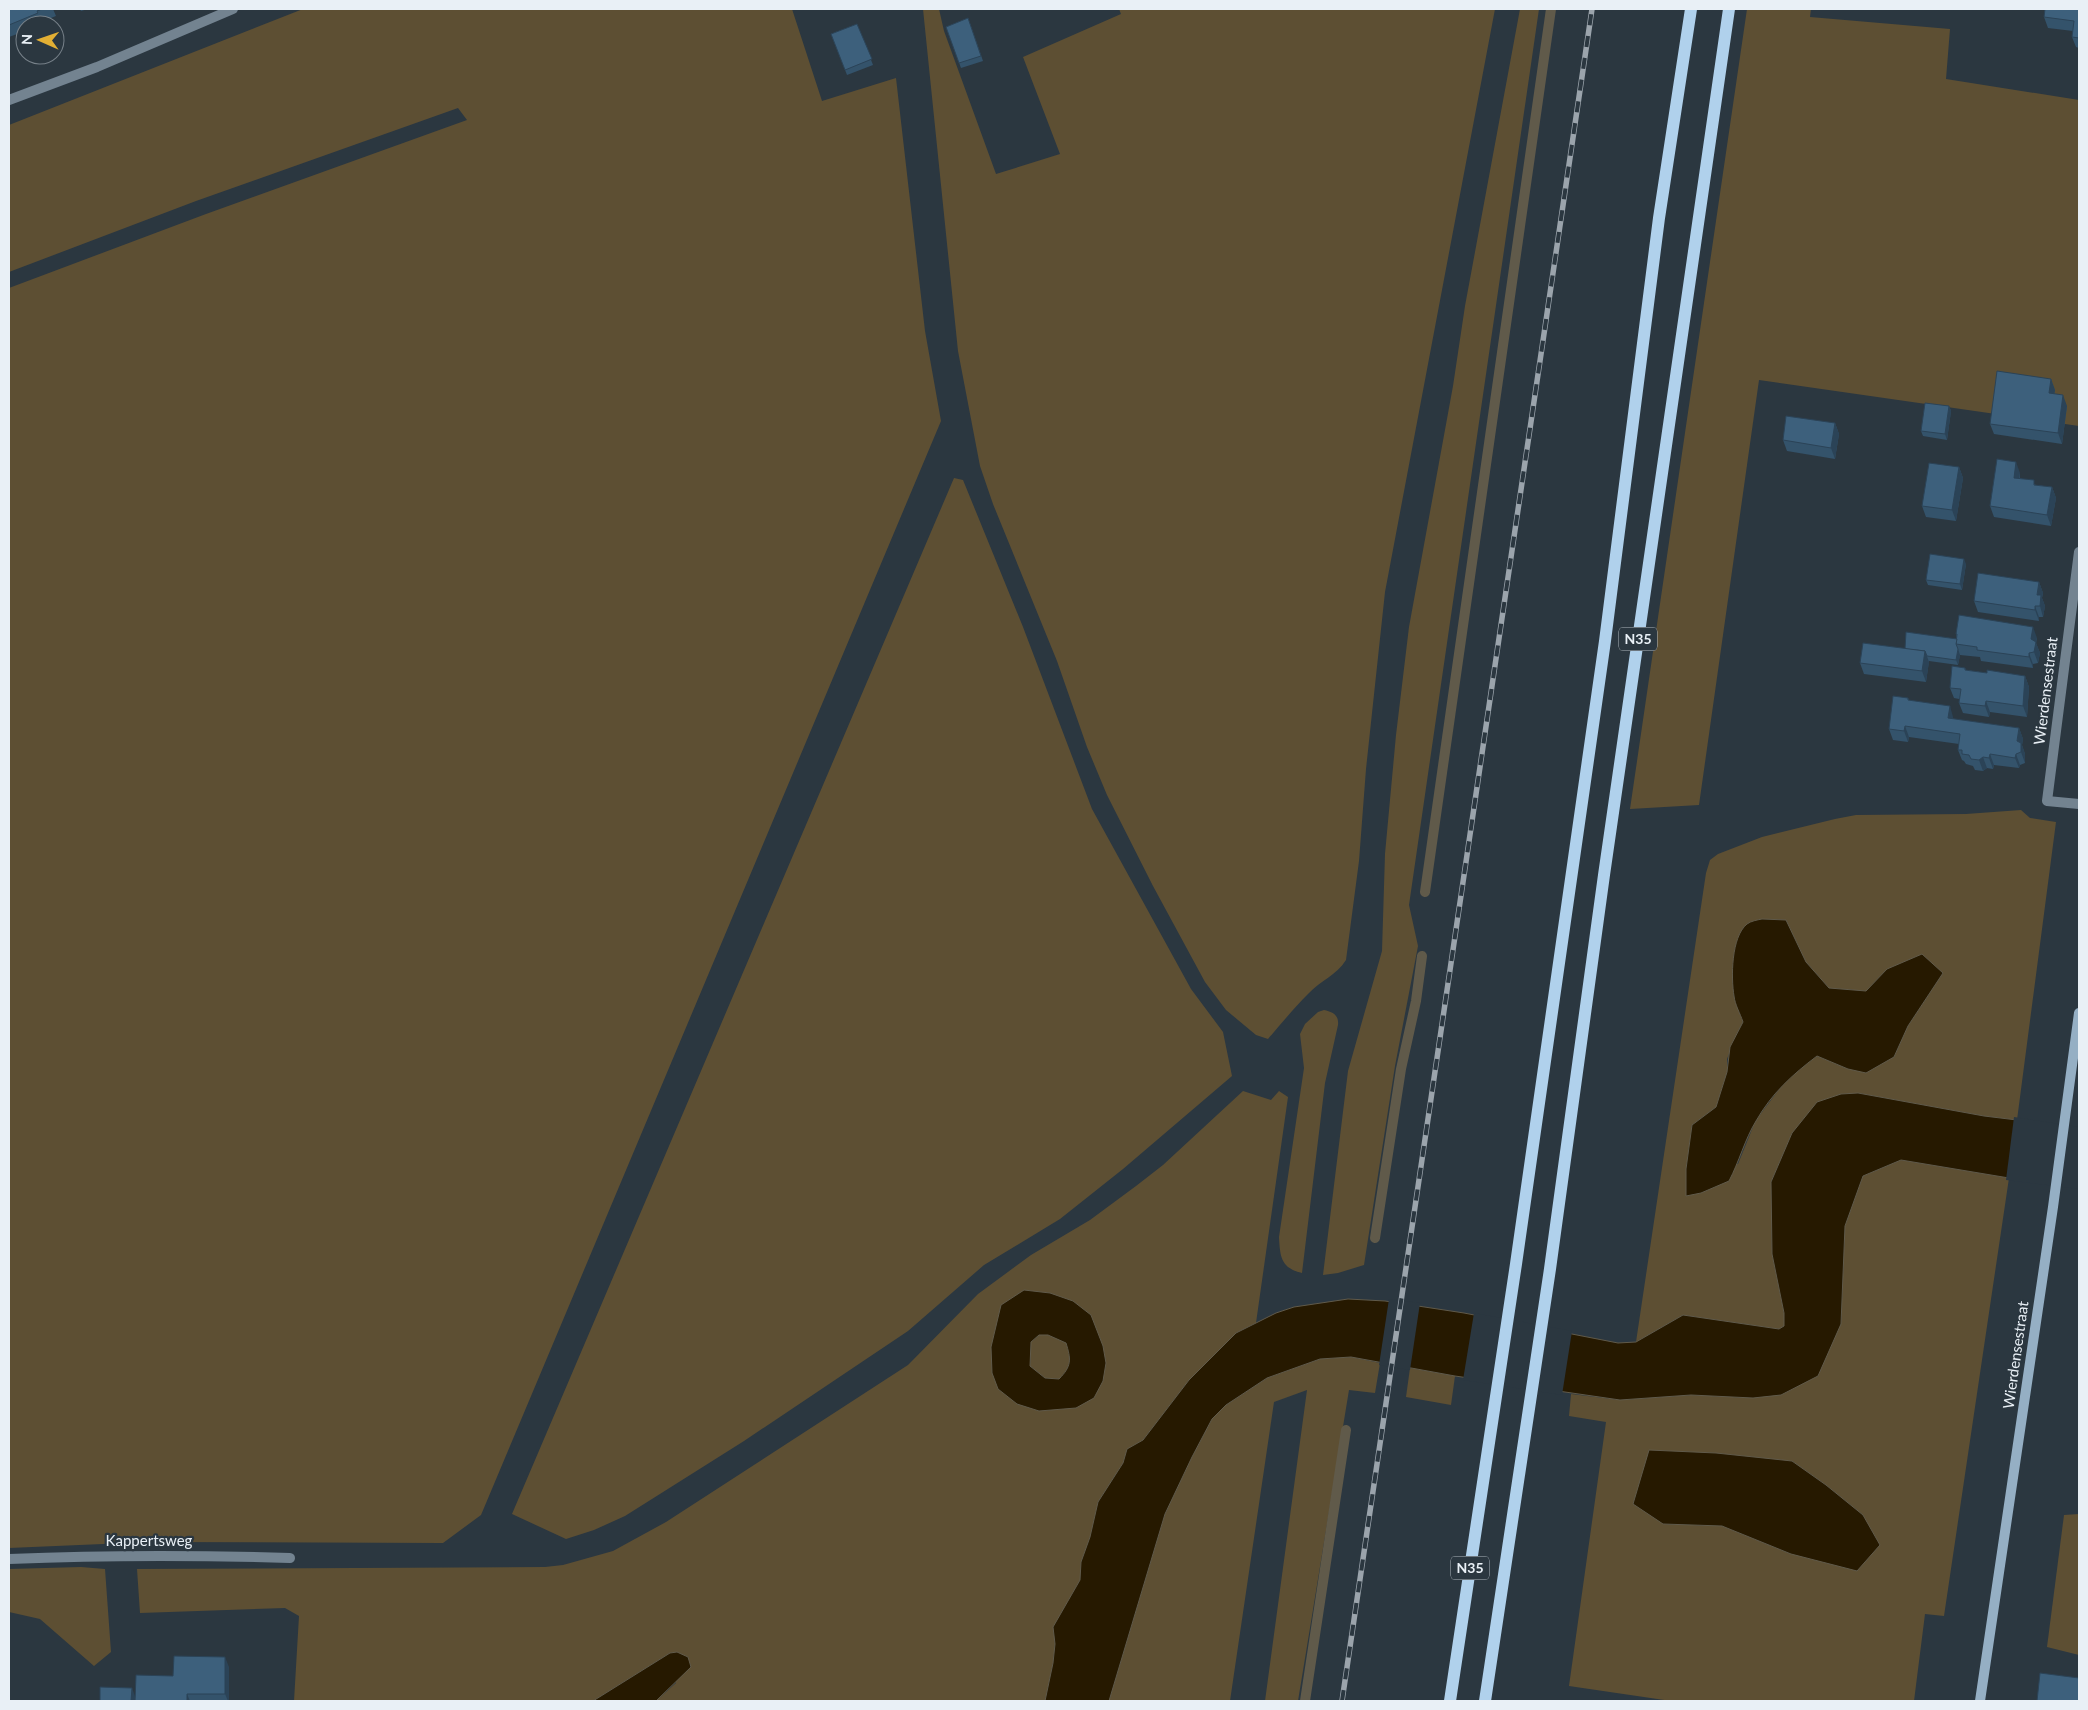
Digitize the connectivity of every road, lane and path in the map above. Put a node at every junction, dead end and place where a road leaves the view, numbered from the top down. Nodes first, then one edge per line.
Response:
1 (233, 9) edge
2 (1691, 9) edge
3 (1729, 9) edge
4 (9, 100) edge
5 (2079, 552) edge
6 (2079, 804) edge
7 (2079, 1013) edge
8 (290, 1558) dead end
9 (9, 1559) edge
10 (1450, 1701) edge
11 (1485, 1701) edge
12 (1980, 1701) edge

1 - 4 street
2 - 10 main road, N35
3 - 11 main road, N35
5 - 6 street, Wierdensestraat
7 - 12 street, Wierdensestraat
8 - 9 street, Kappertsweg

